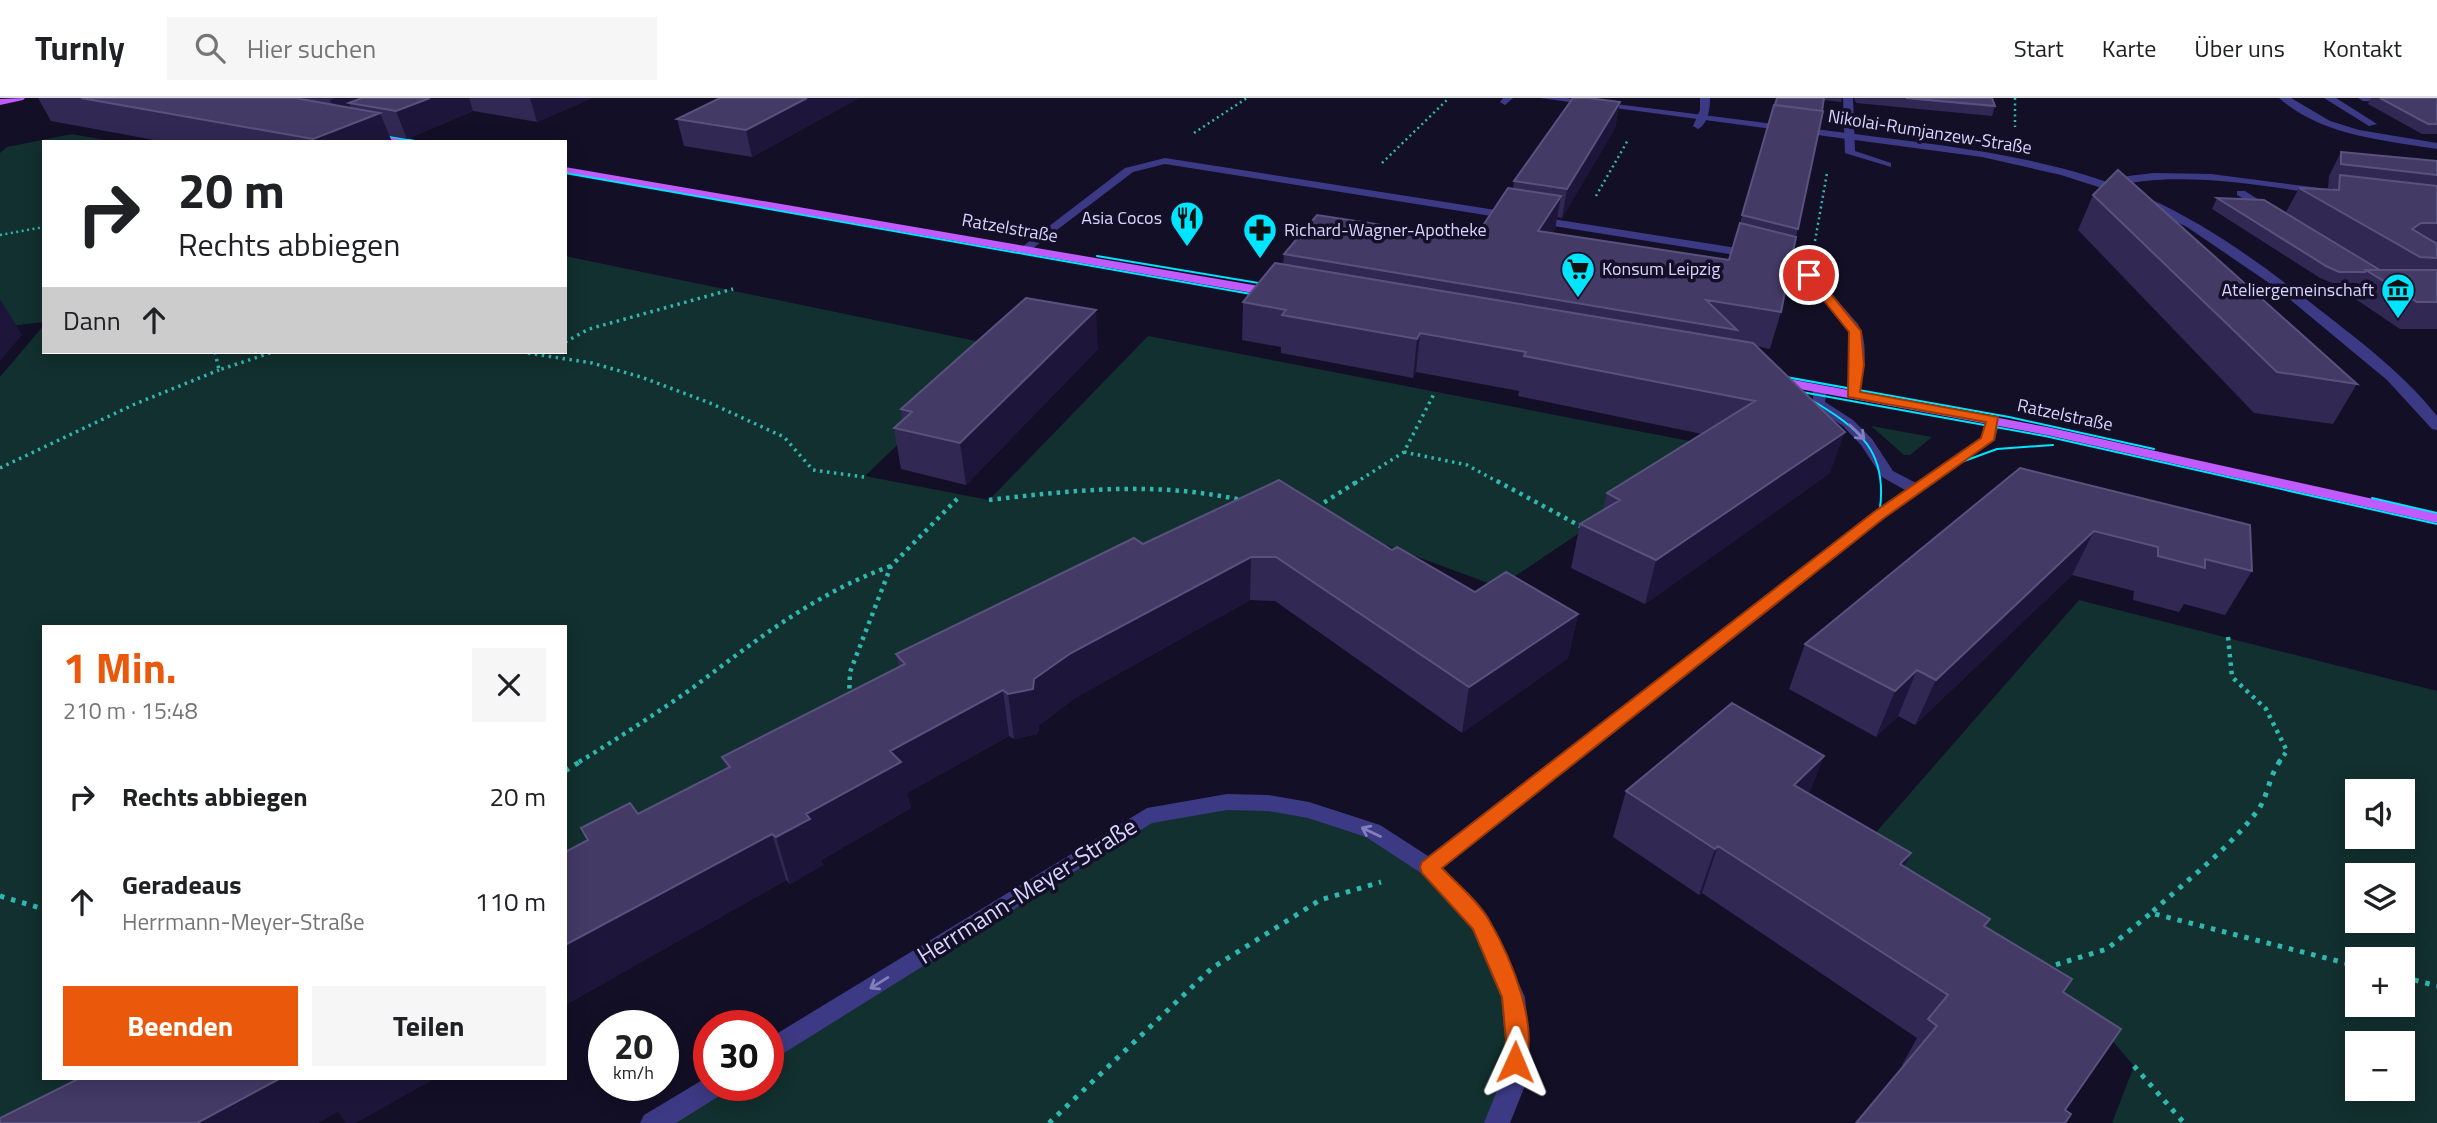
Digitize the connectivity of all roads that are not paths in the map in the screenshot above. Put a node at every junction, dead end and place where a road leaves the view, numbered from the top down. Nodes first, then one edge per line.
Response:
1 (20, 98) edge
2 (1545, 98) edge
3 (1705, 98) edge
4 (1848, 98) edge
5 (2284, 98) edge
6 (2329, 98) edge
7 (2362, 98) edge
8 (2437, 101) edge
9 (0, 102) edge
10 (1700, 122) junction
11 (2372, 124) dead end
12 (355, 133) edge
13 (1851, 136) junction
14 (394, 140) edge
15 (2437, 146) edge
16 (1887, 165) dead end
17 (567, 170) edge
18 (2105, 185) junction
19 (2333, 192) edge
20 (2241, 193) dead end
21 (2286, 220) edge
22 (1024, 250) junction
23 (2378, 276) edge
24 (2287, 290) junction
25 (1286, 294) edge
26 (1753, 377) edge
27 (1820, 389) junction
28 (1853, 395) junction
29 (1993, 420) junction
30 (2437, 426) edge
31 (1916, 489) junction
32 (2437, 518) edge
33 (1429, 867) junction
34 (784, 1042) edge
35 (693, 1098) edge
36 (653, 1123) edge
37 (1497, 1123) edge

1 - 9 main road
2 - 10 street, Nikolai-Rumjanzew-Straße
3 - 10 street
4 - 13 street
5 - 15 street
6 - 11 street
7 - 8 street
10 - 13 street, Nikolai-Rumjanzew-Straße
12 - 14 main road
13 - 16 street
13 - 18 street, Nikolai-Rumjanzew-Straße
17 - 22 main road, Ratzelstraße
18 - 19 street
18 - 24 street, Nikolai-Rumjanzew-Straße
20 - 21 street
22 - 25 main road, Ratzelstraße
22 - 28 street
23 - 24 street
24 - 30 street, Nikolai-Rumjanzew-Straße
26 - 27 main road, Ratzelstraße
27 - 28 main road, Ratzelstraße
27 -> 31 street
28 - 29 main road, Ratzelstraße
29 - 31 street
29 - 32 main road, Ratzelstraße
31 - 33 street
33 -> 34 street, Herrmann-Meyer-Straße
33 - 37 street, Herrmann-Meyer-Straße
35 - 36 street

